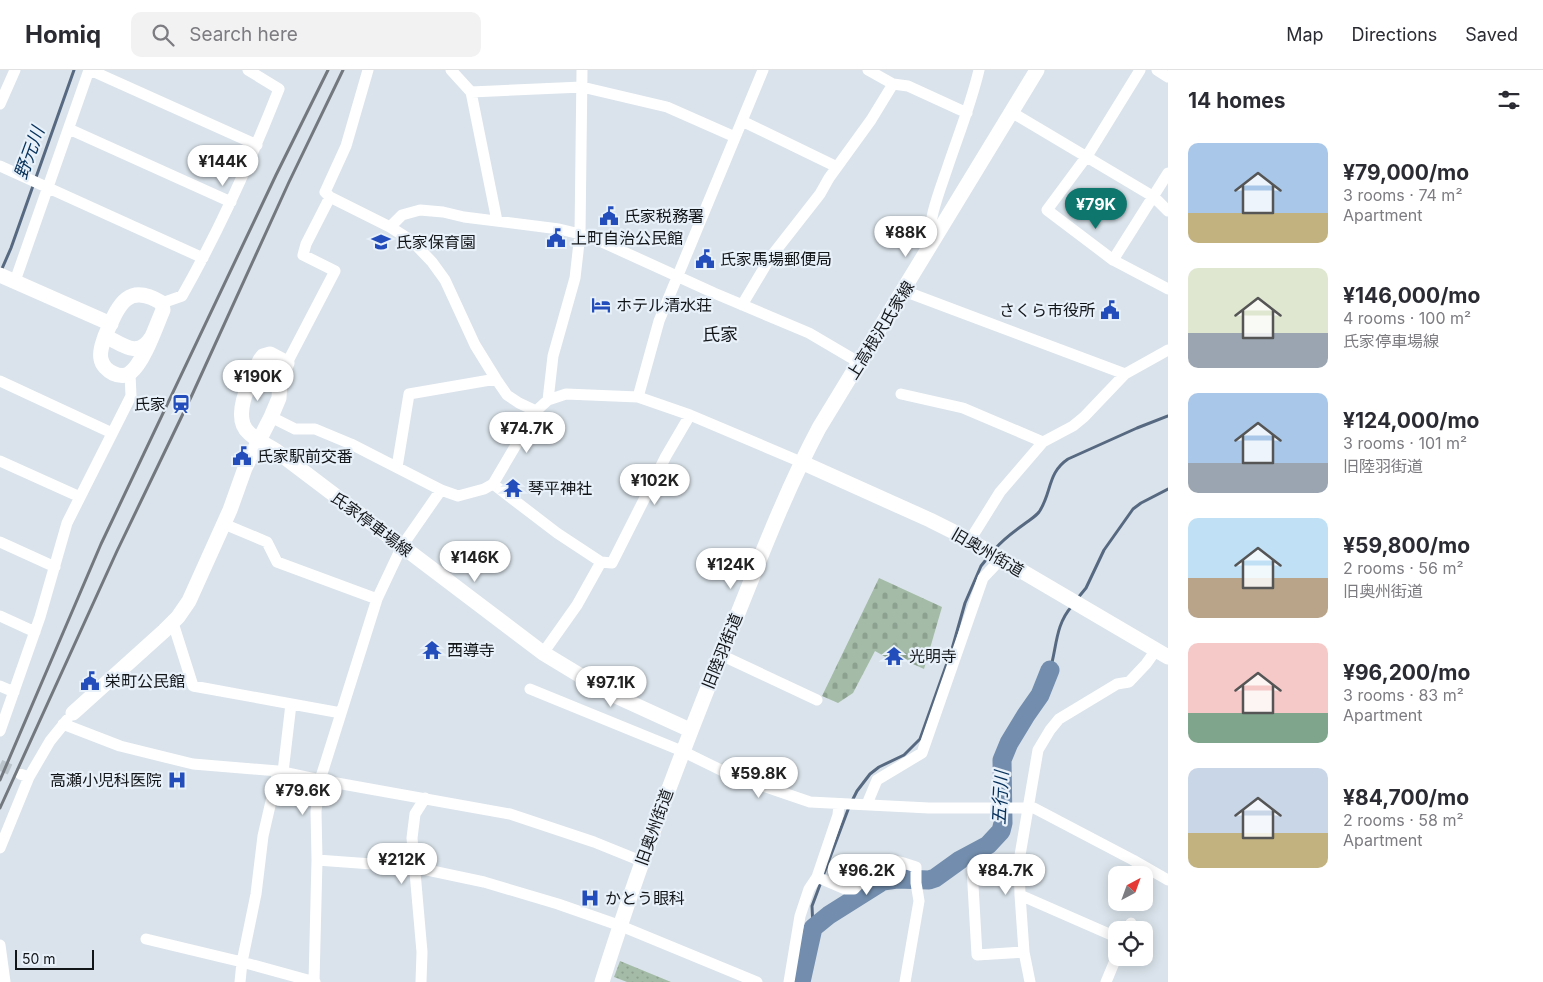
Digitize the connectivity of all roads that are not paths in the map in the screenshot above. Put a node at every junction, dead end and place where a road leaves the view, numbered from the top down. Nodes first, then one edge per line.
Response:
1 (15, 70) edge
2 (90, 70) edge
3 (248, 70) edge
4 (368, 70) edge
5 (451, 70) edge
6 (582, 70) edge
7 (763, 70) edge
8 (868, 70) edge
9 (979, 70) edge
10 (1037, 70) edge
11 (1140, 70) edge
12 (1157, 70) edge
13 (1168, 77) edge
14 (894, 84) junction
15 (582, 87) junction
16 (471, 92) junction
17 (0, 104) edge
18 (1011, 112) junction
19 (967, 113) junction
20 (742, 121) junction
21 (69, 129) junction
22 (735, 137) junction
23 (257, 145) junction
24 (1087, 156) junction
25 (0, 166) edge
26 (837, 167) junction
27 (1168, 173) edge
28 (48, 188) junction
29 (330, 197) junction
30 (1154, 197) junction
31 (231, 202) junction
32 (1168, 210) edge
33 (497, 221) junction
34 (390, 227) junction
35 (580, 234) junction
36 (929, 250) junction
37 (204, 258) junction
38 (1113, 260) junction
39 (0, 275) edge
40 (677, 276) junction
41 (15, 281) junction
42 (1168, 289) edge
43 (904, 291) junction
44 (162, 303) junction
45 (742, 305) junction
46 (108, 330) junction
47 (151, 338) junction
48 (1168, 350) edge
49 (287, 363) junction
50 (860, 363) junction
51 (130, 374) junction
52 (1125, 374) junction
53 (496, 379) junction
54 (0, 381) edge
55 (901, 394) dead end
56 (638, 397) junction
57 (548, 400) junction
58 (536, 411) junction
59 (690, 415) junction
60 (271, 417) junction
61 (112, 433) junction
62 (259, 439) junction
63 (1043, 442) junction
64 (0, 461) edge
65 (801, 462) junction
66 (396, 467) junction
67 (493, 484) junction
68 (441, 490) junction
69 (80, 497) junction
70 (224, 524) junction
71 (970, 540) junction
72 (0, 542) edge
73 (402, 546) junction
74 (1000, 559) junction
75 (601, 562) junction
76 (55, 567) junction
77 (377, 600) junction
78 (0, 616) edge
79 (173, 623) junction
80 (35, 632) junction
81 (544, 653) junction
82 (1162, 654) edge
83 (721, 655) junction
84 (0, 686) edge
85 (530, 689) dead end
86 (14, 692) junction
87 (817, 700) dead end
88 (291, 704) junction
89 (74, 713) joint
90 (341, 713) junction
91 (63, 724) junction
92 (690, 730) junction
93 (0, 731) edge
94 (682, 751) junction
95 (281, 772) junction
96 (320, 780) junction
97 (425, 798) junction
98 (846, 803) junction
99 (867, 804) junction
100 (1028, 809) junction
101 (0, 848) edge
102 (317, 860) junction
103 (641, 862) junction
104 (413, 867) junction
105 (972, 868) dead end
106 (822, 879) junction
107 (1168, 880) edge
108 (1020, 895) junction
109 (622, 926) junction
110 (1108, 934) edge
111 (146, 939) dead end
112 (0, 945) edge
113 (1024, 952) junction
114 (242, 962) junction
115 (1113, 966) edge
116 (5, 982) edge
117 (240, 982) edge
118 (314, 982) edge
119 (421, 982) edge
120 (602, 982) edge
121 (757, 982) edge
122 (789, 982) edge
123 (905, 982) edge
124 (1030, 982) edge
125 (1106, 982) edge

1 - 17 street
2 - 21 street
2 - 23 street
3 - 23 street
4 - 29 street
5 - 16 street
6 - 15 street
7 - 20 street
8 - 14 street
9 - 19 street
10 - 18 main road, 上高根沢氏家線
11 - 24 street
12 - 13 street
14 - 19 street
14 - 26 street
15 - 16 street
15 - 22 street
15 - 35 street
16 - 33 street
18 - 24 street
18 - 36 main road, 上高根沢氏家線
19 - 36 street
20 - 22 street
20 - 26 street
21 - 28 street
21 - 31 street
22 - 40 street
23 - 31 street
24 - 30 street
24 - 38 street
25 - 28 street
26 - 45 street
27 - 30 street
28 - 37 street
28 - 41 street
29 - 34 street
29 - 49 street
30 - 32 street
30 - 38 street
31 - 37 street
33 - 34 street
33 - 35 street
34 - 53 street
35 - 40 street
35 - 57 street
36 - 43 main road, 上高根沢氏家線
37 - 44 street
38 - 42 street
39 - 41 main road
40 - 45 street
40 - 56 street
41 - 46 main road
43 - 50 main road, 上高根沢氏家線
43 - 52 street
44 - 46 main road
44 - 47 main road
45 - 50 street
46 - 47 main road
46 - 51 main road
47 - 51 main road
48 - 52 street
49 - 60 main road
49 - 62 main road, 氏家停車場線
50 - 65 main road, 上高根沢氏家線
51 - 61 street
52 - 63 street
53 - 58 street
53 - 66 street
54 - 61 street
55 - 63 street
56 - 57 street
56 - 59 street
57 - 58 street
58 - 67 street
59 - 65 street
59 - 75 street
60 - 62 main road
60 - 66 street
61 - 69 street
62 - 70 main road
62 - 73 main road, 氏家停車場線
63 - 71 street
64 - 69 street
65 - 71 main road, 旧奥州街道
65 - 83 main road, 旧陸羽街道
66 - 68 street
67 - 68 street
67 - 75 street
68 - 73 street
69 - 76 street
70 - 77 street
70 - 79 main road
71 - 74 main road, 旧奥州街道
72 - 76 street
73 - 77 street
73 - 81 main road, 氏家停車場線
74 - 82 main road, 旧奥州街道
74 - 99 street
75 - 81 street
76 - 80 street
77 - 90 street
78 - 80 street
79 - 88 street
79 - 89 main road
80 - 86 street
81 - 92 main road, 氏家停車場線
82 - 100 street
83 - 87 street
83 - 92 main road, 旧陸羽街道
84 - 86 street
85 - 94 street
86 - 93 street
88 - 90 street
88 - 95 street
89 - 91 street
90 - 96 street
91 - 95 street
91 - 101 street
92 - 94 main road, 旧奥州街道
94 - 98 street
94 - 103 main road, 旧奥州街道
95 - 96 street
95 - 114 street
96 - 97 street
96 - 102 street
97 - 103 street
97 - 104 street
98 - 99 street
98 - 106 street
99 - 100 street
100 - 107 street
100 - 108 street
102 - 104 street
102 - 118 street
103 - 109 main road, 旧奥州街道
104 - 109 street
104 - 119 street
105 - 113 street
106 - 122 street
106 - 123 street
108 - 110 street
108 - 113 street
109 - 120 main road, 旧奥州街道
109 - 121 street
111 - 114 street
112 - 116 street
113 - 124 street
114 - 117 street
114 - 118 street
115 - 125 street

